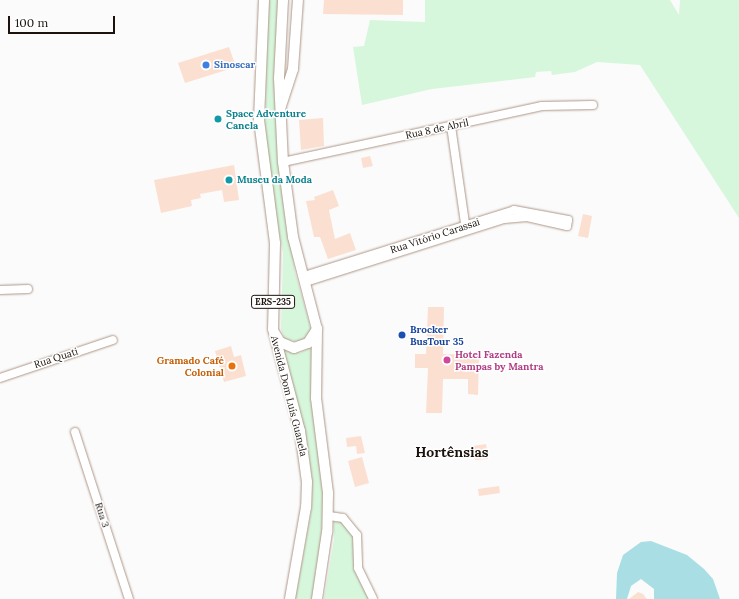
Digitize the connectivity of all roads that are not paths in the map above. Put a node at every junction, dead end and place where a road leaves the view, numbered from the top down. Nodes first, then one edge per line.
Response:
1 (264, 0) edge
2 (282, 0) edge
3 (298, 0) edge
4 (593, 105) dead end
5 (279, 111) junction
6 (451, 126) junction
7 (283, 162) junction
8 (568, 223) dead end
9 (466, 228) junction
10 (304, 279) junction
11 (28, 289) dead end
12 (0, 290) edge
13 (273, 329) junction
14 (317, 329) junction
15 (113, 340) dead end
16 (0, 378) edge
17 (75, 432) dead end
18 (329, 516) junction
19 (129, 599) edge
20 (290, 599) edge
21 (317, 599) edge
22 (373, 599) edge

1 - 13 main road, Avenida Dom Luís Guanela / ERS-235
2 - 5 main road, Avenida Dom Luís Guanela / ERS-235
3 - 5 main road
4 - 6 street, Rua 8 de Abril
5 - 7 main road, Avenida Dom Luís Guanela / ERS-235
6 - 7 street, Rua 8 de Abril
6 - 9 street
7 - 10 main road, Avenida Dom Luís Guanela / ERS-235
8 - 9 street, Rua Vitório Carassai
9 - 10 street, Rua Vitório Carassai
10 - 14 main road, Avenida Dom Luís Guanela / ERS-235
11 - 12 street
13 - 14 main road
13 - 20 main road, Avenida Dom Luís Guanela / ERS-235
14 - 18 main road, Avenida Dom Luís Guanela / ERS-235
15 - 16 street, Rua Quati
17 - 19 street, Rua 3
18 - 21 main road, Avenida Dom Luís Guanela / ERS-235
18 - 22 street

